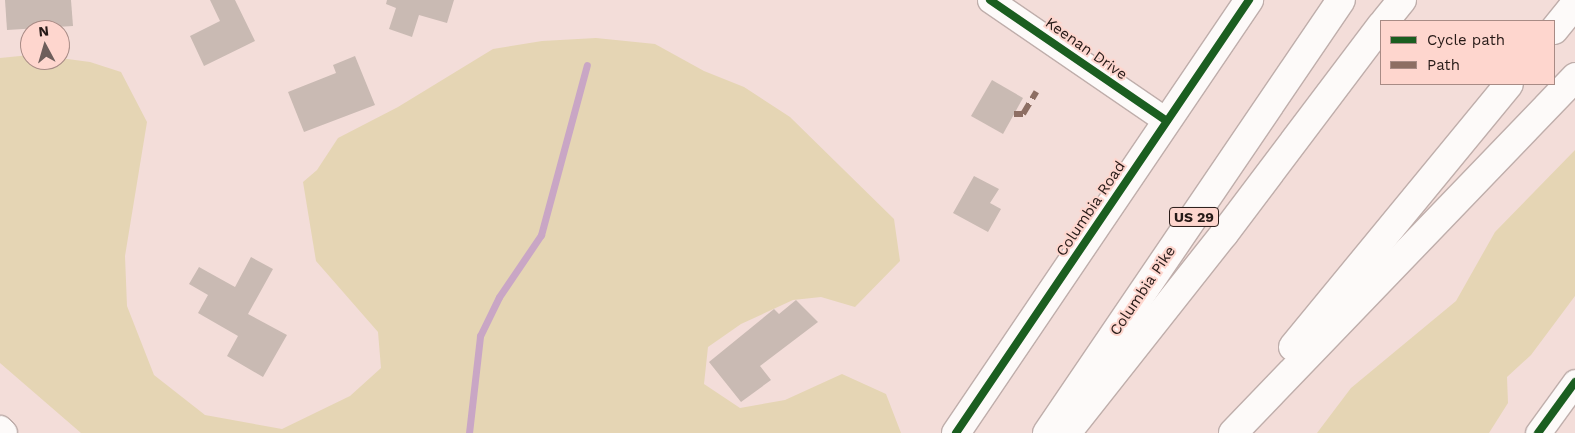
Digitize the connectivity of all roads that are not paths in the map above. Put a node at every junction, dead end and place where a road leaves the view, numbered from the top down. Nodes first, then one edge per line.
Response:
1 (990, 0) edge
2 (1249, 0) edge
3 (1341, 0) edge
4 (1402, 0) edge
5 (1575, 4) edge
6 (1386, 20) edge
7 (1380, 27) edge
8 (1555, 29) edge
9 (1575, 77) edge
10 (1509, 85) edge
11 (1167, 122) junction
12 (1575, 382) edge
13 (956, 433) edge
14 (1047, 433) edge
15 (1066, 433) edge
16 (1223, 433) edge
17 (1233, 433) edge
18 (1538, 433) edge

1 - 11 street, Keenan Drive
2 - 11 main road, Columbia Road
3 - 14 main road, Columbia Pike / US 29
4 - 6 main road
5 - 8 main road
7 - 15 main road
9 - 17 main road
10 - 16 main road
11 - 13 main road, Columbia Road
12 - 18 street

